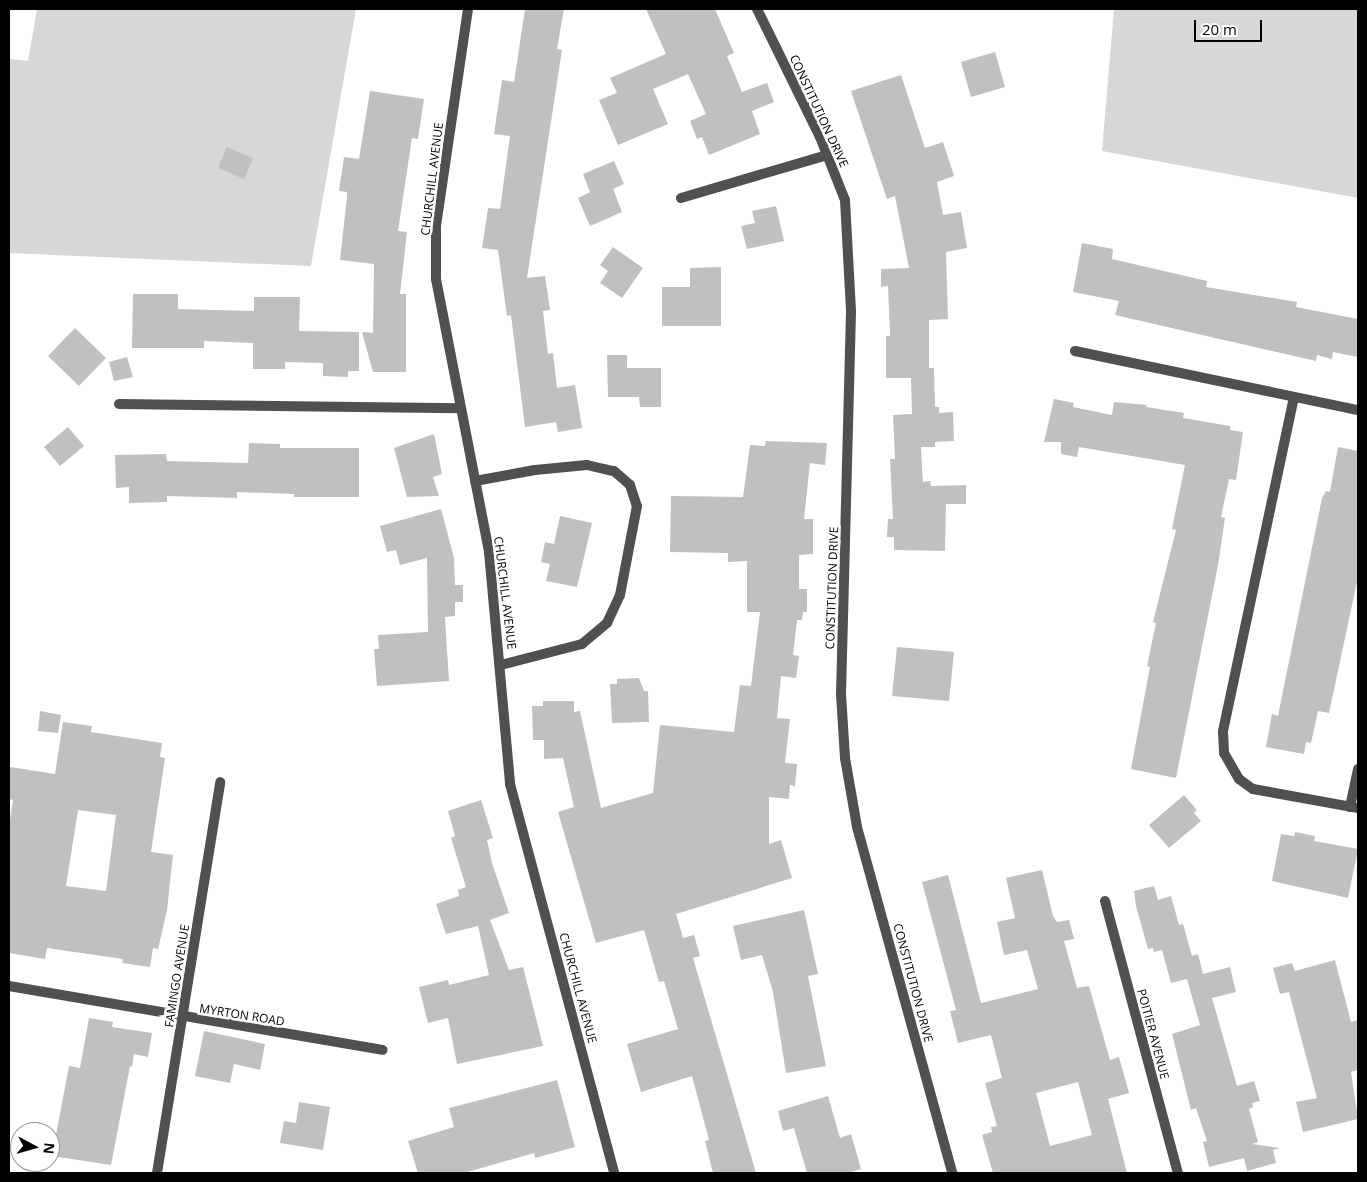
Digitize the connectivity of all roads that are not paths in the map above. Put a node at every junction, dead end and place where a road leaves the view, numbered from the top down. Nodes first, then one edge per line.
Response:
1 (468, 9) edge
2 (757, 9) edge
3 (827, 155) junction
4 (681, 198) dead end
5 (1075, 351) dead end
6 (1294, 397) junction
7 (119, 404) dead end
8 (460, 408) junction
9 (1358, 410) edge
10 (475, 481) junction
11 (501, 664) junction
12 (1358, 769) edge
13 (220, 782) dead end
14 (1354, 807) edge
15 (1105, 901) dead end
16 (9, 986) edge
17 (184, 1018) junction
18 (383, 1050) dead end
19 (157, 1173) edge
20 (614, 1173) edge
21 (952, 1173) edge
22 (1178, 1173) edge

1 - 8 street, CHURCHILL AVENUE
2 - 3 street, CONSTITUTION DRIVE
3 - 4 street
3 - 21 street, CONSTITUTION DRIVE
5 - 6 street
6 - 9 street
6 - 14 street
7 - 8 street
8 - 10 street, CHURCHILL AVENUE
10 - 11 street, CHURCHILL AVENUE
10 - 11 street
11 - 20 street, CHURCHILL AVENUE
12 - 14 street
13 - 17 street, FAMINGO AVENUE
15 - 22 street, POITIER AVENUE
16 - 17 street, MYRTON ROAD
17 - 18 street, MYRTON ROAD
17 - 19 street, FAMINGO AVENUE

